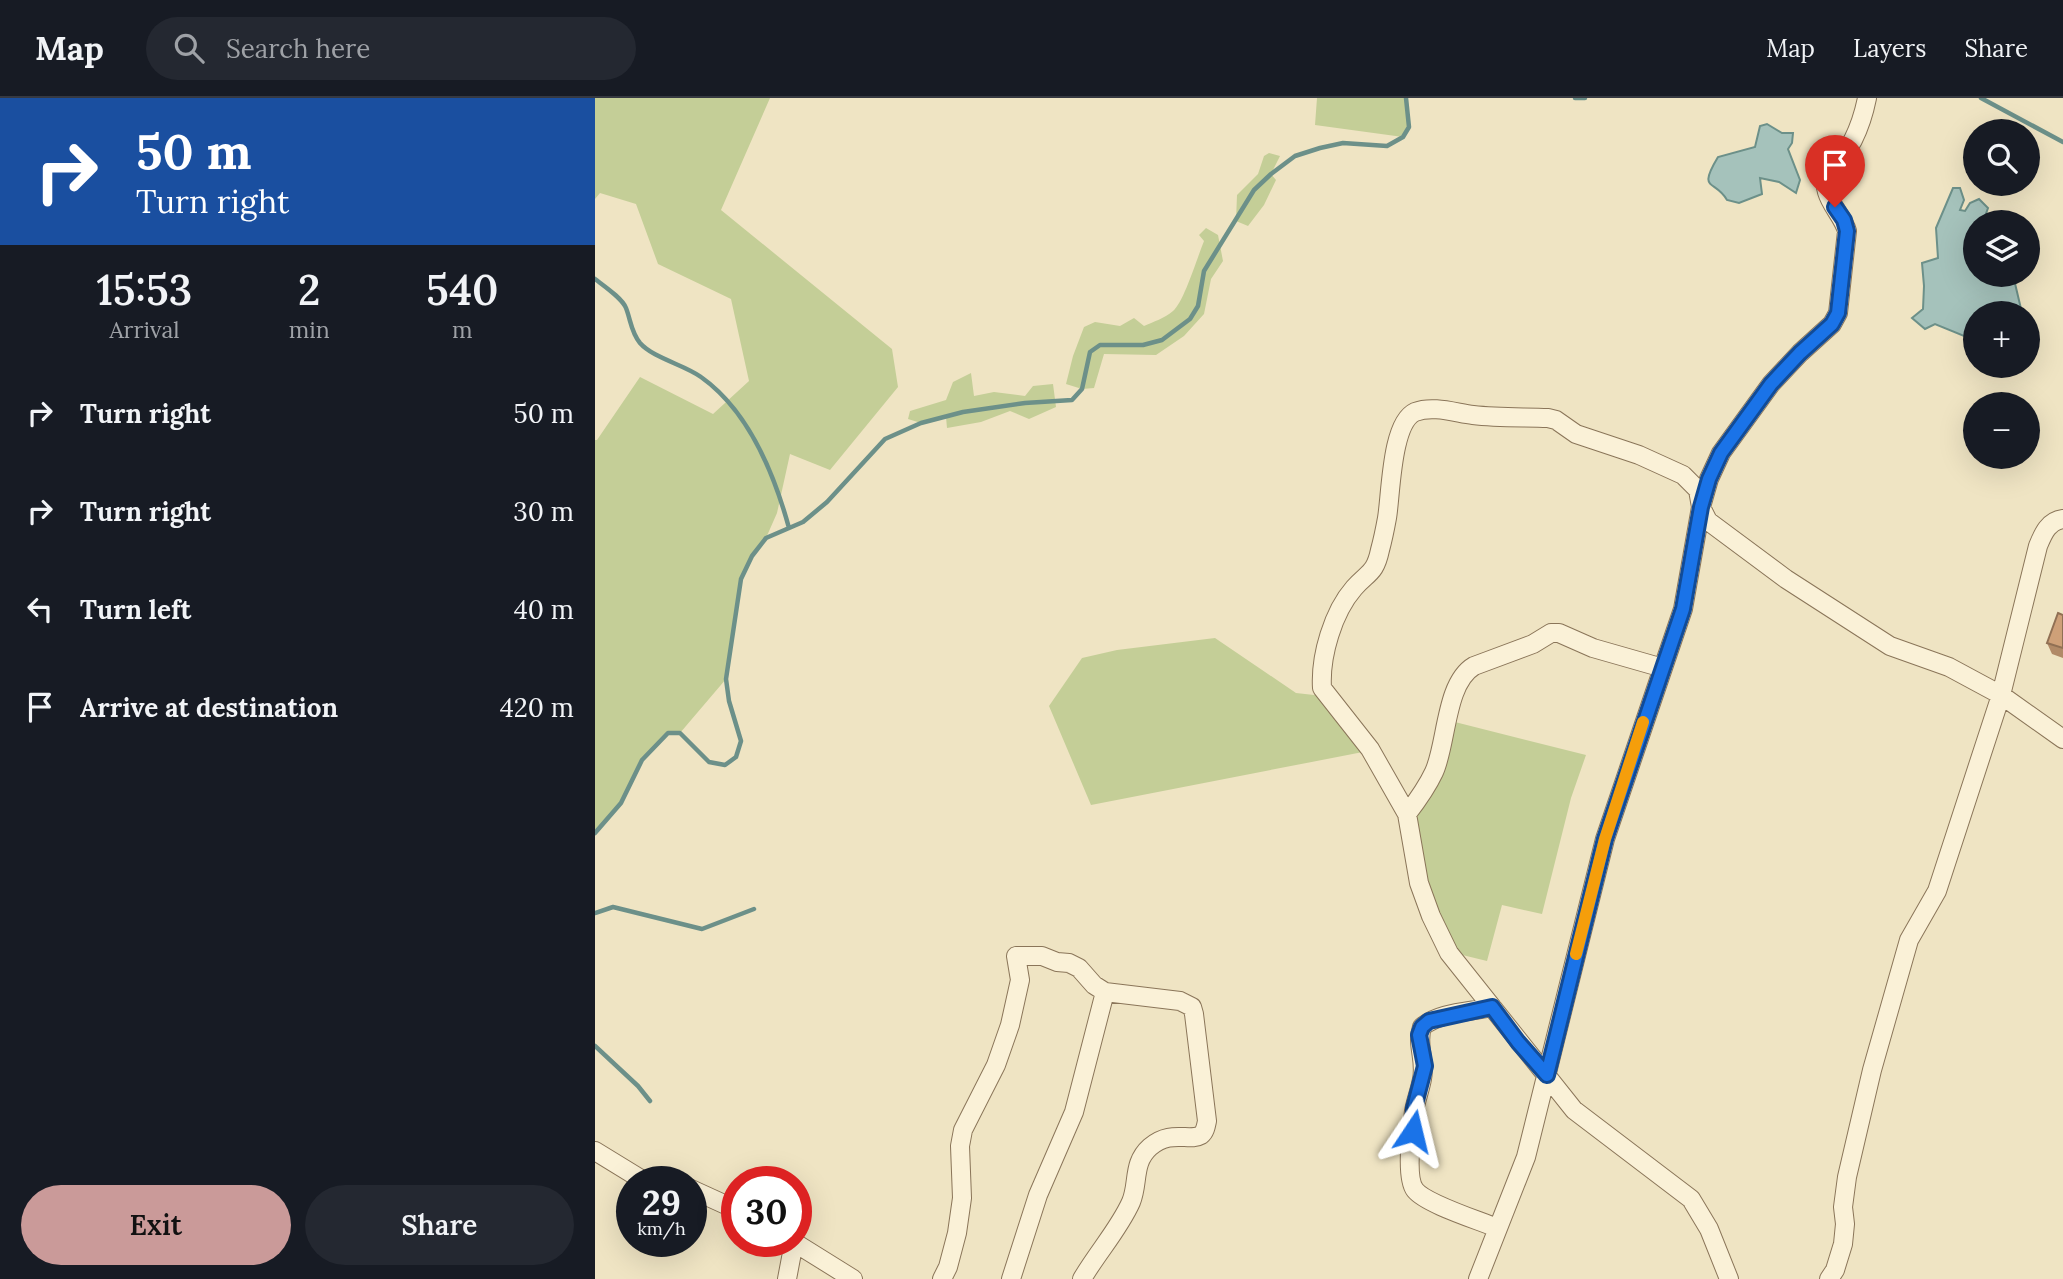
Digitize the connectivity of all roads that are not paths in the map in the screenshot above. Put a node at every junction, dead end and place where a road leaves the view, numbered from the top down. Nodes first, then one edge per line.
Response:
1 (1867, 98) edge
2 (1701, 507) junction
3 (2063, 520) edge
4 (1663, 668) junction
5 (2001, 695) junction
6 (2063, 739) edge
7 (1407, 814) junction
8 (1105, 992) junction
9 (1492, 1007) junction
10 (1547, 1075) junction
11 (595, 1150) edge
12 (620, 1166) edge
13 (1497, 1228) junction
14 (812, 1253) edge
15 (790, 1257) edge
16 (787, 1279) edge
17 (853, 1279) edge
18 (941, 1279) edge
19 (1011, 1279) edge
20 (1082, 1279) edge
21 (1478, 1279) edge
22 (1729, 1279) edge
23 (1829, 1279) edge

1 - 2 street
2 - 4 street
2 - 5 street
2 - 7 street
3 - 5 street
4 - 7 street
4 - 10 street
5 - 6 street
5 - 23 street
7 - 9 street
8 - 18 street
8 - 19 street
8 - 20 street
9 - 10 street
9 - 13 street
10 - 13 street
10 - 22 street
11 - 12 street
13 - 21 street
14 - 17 street
15 - 16 street

